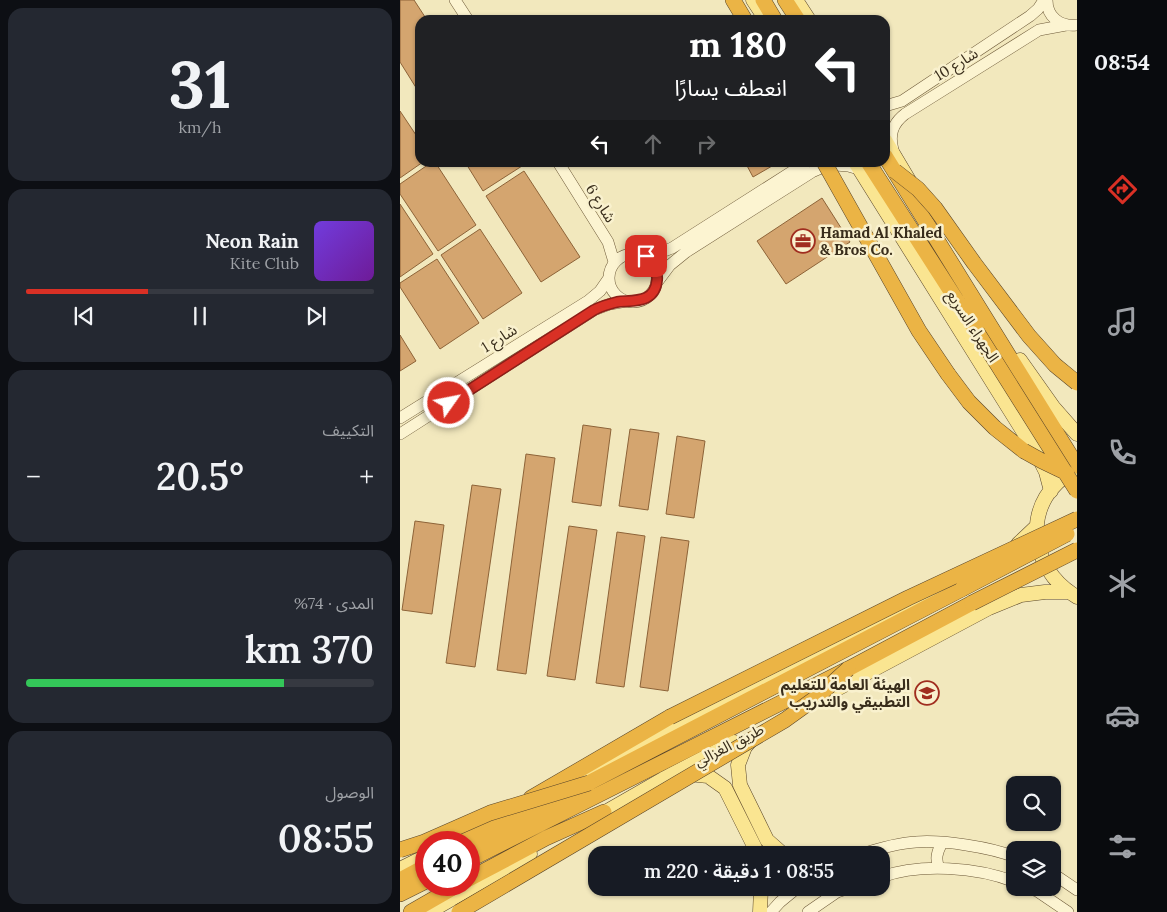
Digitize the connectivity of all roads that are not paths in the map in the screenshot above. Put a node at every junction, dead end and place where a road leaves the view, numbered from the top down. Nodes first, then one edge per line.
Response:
1 (455, 0) edge
2 (463, 0) edge
3 (734, 0) edge
4 (754, 0) edge
5 (763, 0) edge
6 (785, 0) edge
7 (796, 0) edge
8 (1046, 0) edge
9 (465, 15) edge
10 (473, 15) edge
11 (742, 15) edge
12 (763, 15) edge
13 (772, 15) edge
14 (795, 15) edge
15 (805, 15) edge
16 (1072, 25) edge
17 (890, 105) edge
18 (890, 155) edge
19 (561, 167) edge
20 (569, 167) edge
21 (799, 167) edge
22 (822, 167) edge
23 (827, 167) edge
24 (861, 167) edge
25 (861, 167) edge
26 (895, 171) junction
27 (625, 254) junction
28 (646, 256) junction
29 (614, 262) junction
30 (609, 278) junction
31 (658, 281) junction
32 (627, 301) junction
33 (1077, 383) edge
34 (400, 418) edge
35 (400, 434) edge
36 (1077, 434) edge
37 (1077, 468) edge
38 (1077, 476) edge
39 (1051, 491) junction
40 (1077, 491) edge
41 (1077, 519) edge
42 (1037, 526) junction
43 (1077, 529) edge
44 (1077, 550) edge
45 (1072, 594) edge
46 (848, 668) junction
47 (764, 727) junction
48 (663, 779) junction
49 (590, 784) junction
50 (604, 812) junction
51 (479, 831) edge
52 (480, 832) edge
53 (480, 833) edge
54 (942, 843) junction
55 (754, 846) edge
56 (774, 846) edge
57 (889, 846) edge
58 (400, 850) edge
59 (1006, 853) edge
60 (480, 854) edge
61 (415, 862) edge
62 (939, 868) junction
63 (400, 869) edge
64 (415, 872) edge
65 (480, 873) edge
66 (890, 873) edge
67 (1006, 879) edge
68 (1061, 879) edge
69 (400, 880) edge
70 (415, 886) edge
71 (1077, 890) edge
72 (400, 894) edge
73 (439, 896) edge
74 (761, 896) edge
75 (787, 896) edge
76 (831, 896) edge
77 (1044, 896) edge
78 (411, 912) edge
79 (429, 912) edge
80 (460, 912) edge
81 (760, 912) edge
82 (771, 912) edge
83 (808, 912) edge
84 (1068, 912) edge

1 - 9 street
2 - 10 street
3 - 11 highway
4 - 12 main road
5 - 13 highway
6 - 14 highway
7 - 15 main road
8 - 16 street
8 - 17 street, شارع 10
16 - 18 street, شارع 10
18 - 26 highway, الجهراء السريع
18 - 36 main road, الجهراء السريع
19 - 29 street, شارع 6
20 - 27 street, شارع 6
21 - 28 street
22 - 31 street
23 - 38 highway, bridge
24 - 40 highway, الجهراء السريع, bridge
25 - 39 main road, الجهراء السريع
26 - 33 highway, bridge
26 - 37 highway, الجهراء السريع
27 - 28 street
27 - 29 street
28 - 31 street
29 - 30 street
30 - 32 street
30 - 34 street, شارع 1
31 - 32 street
32 - 35 street, شارع 1
37 - 39 main road
39 - 42 main road
41 - 51 highway, bridge
42 - 45 main road
42 - 52 main road
43 - 49 highway, طريق الغزالي, bridge
44 - 46 highway, طريق الغزالي, bridge
45 - 47 main road, طريق الغزالي
46 - 60 highway, طريق الغزالي
46 - 80 highway, bridge
47 - 48 main road, طريق الغزالي
47 - 56 main road
48 - 50 main road, طريق الغزالي
48 - 55 main road
49 - 53 highway, طريق الغزالي, bridge
49 - 58 highway, bridge
50 - 65 highway
50 - 79 main road, طريق الغزالي
54 - 57 street
54 - 59 street
54 - 62 street
61 - 63 main road
62 - 66 street
62 - 67 street
64 - 69 highway
68 - 71 street
70 - 72 highway
73 - 78 highway
74 - 81 main road
75 - 82 street
76 - 83 street
77 - 84 street

